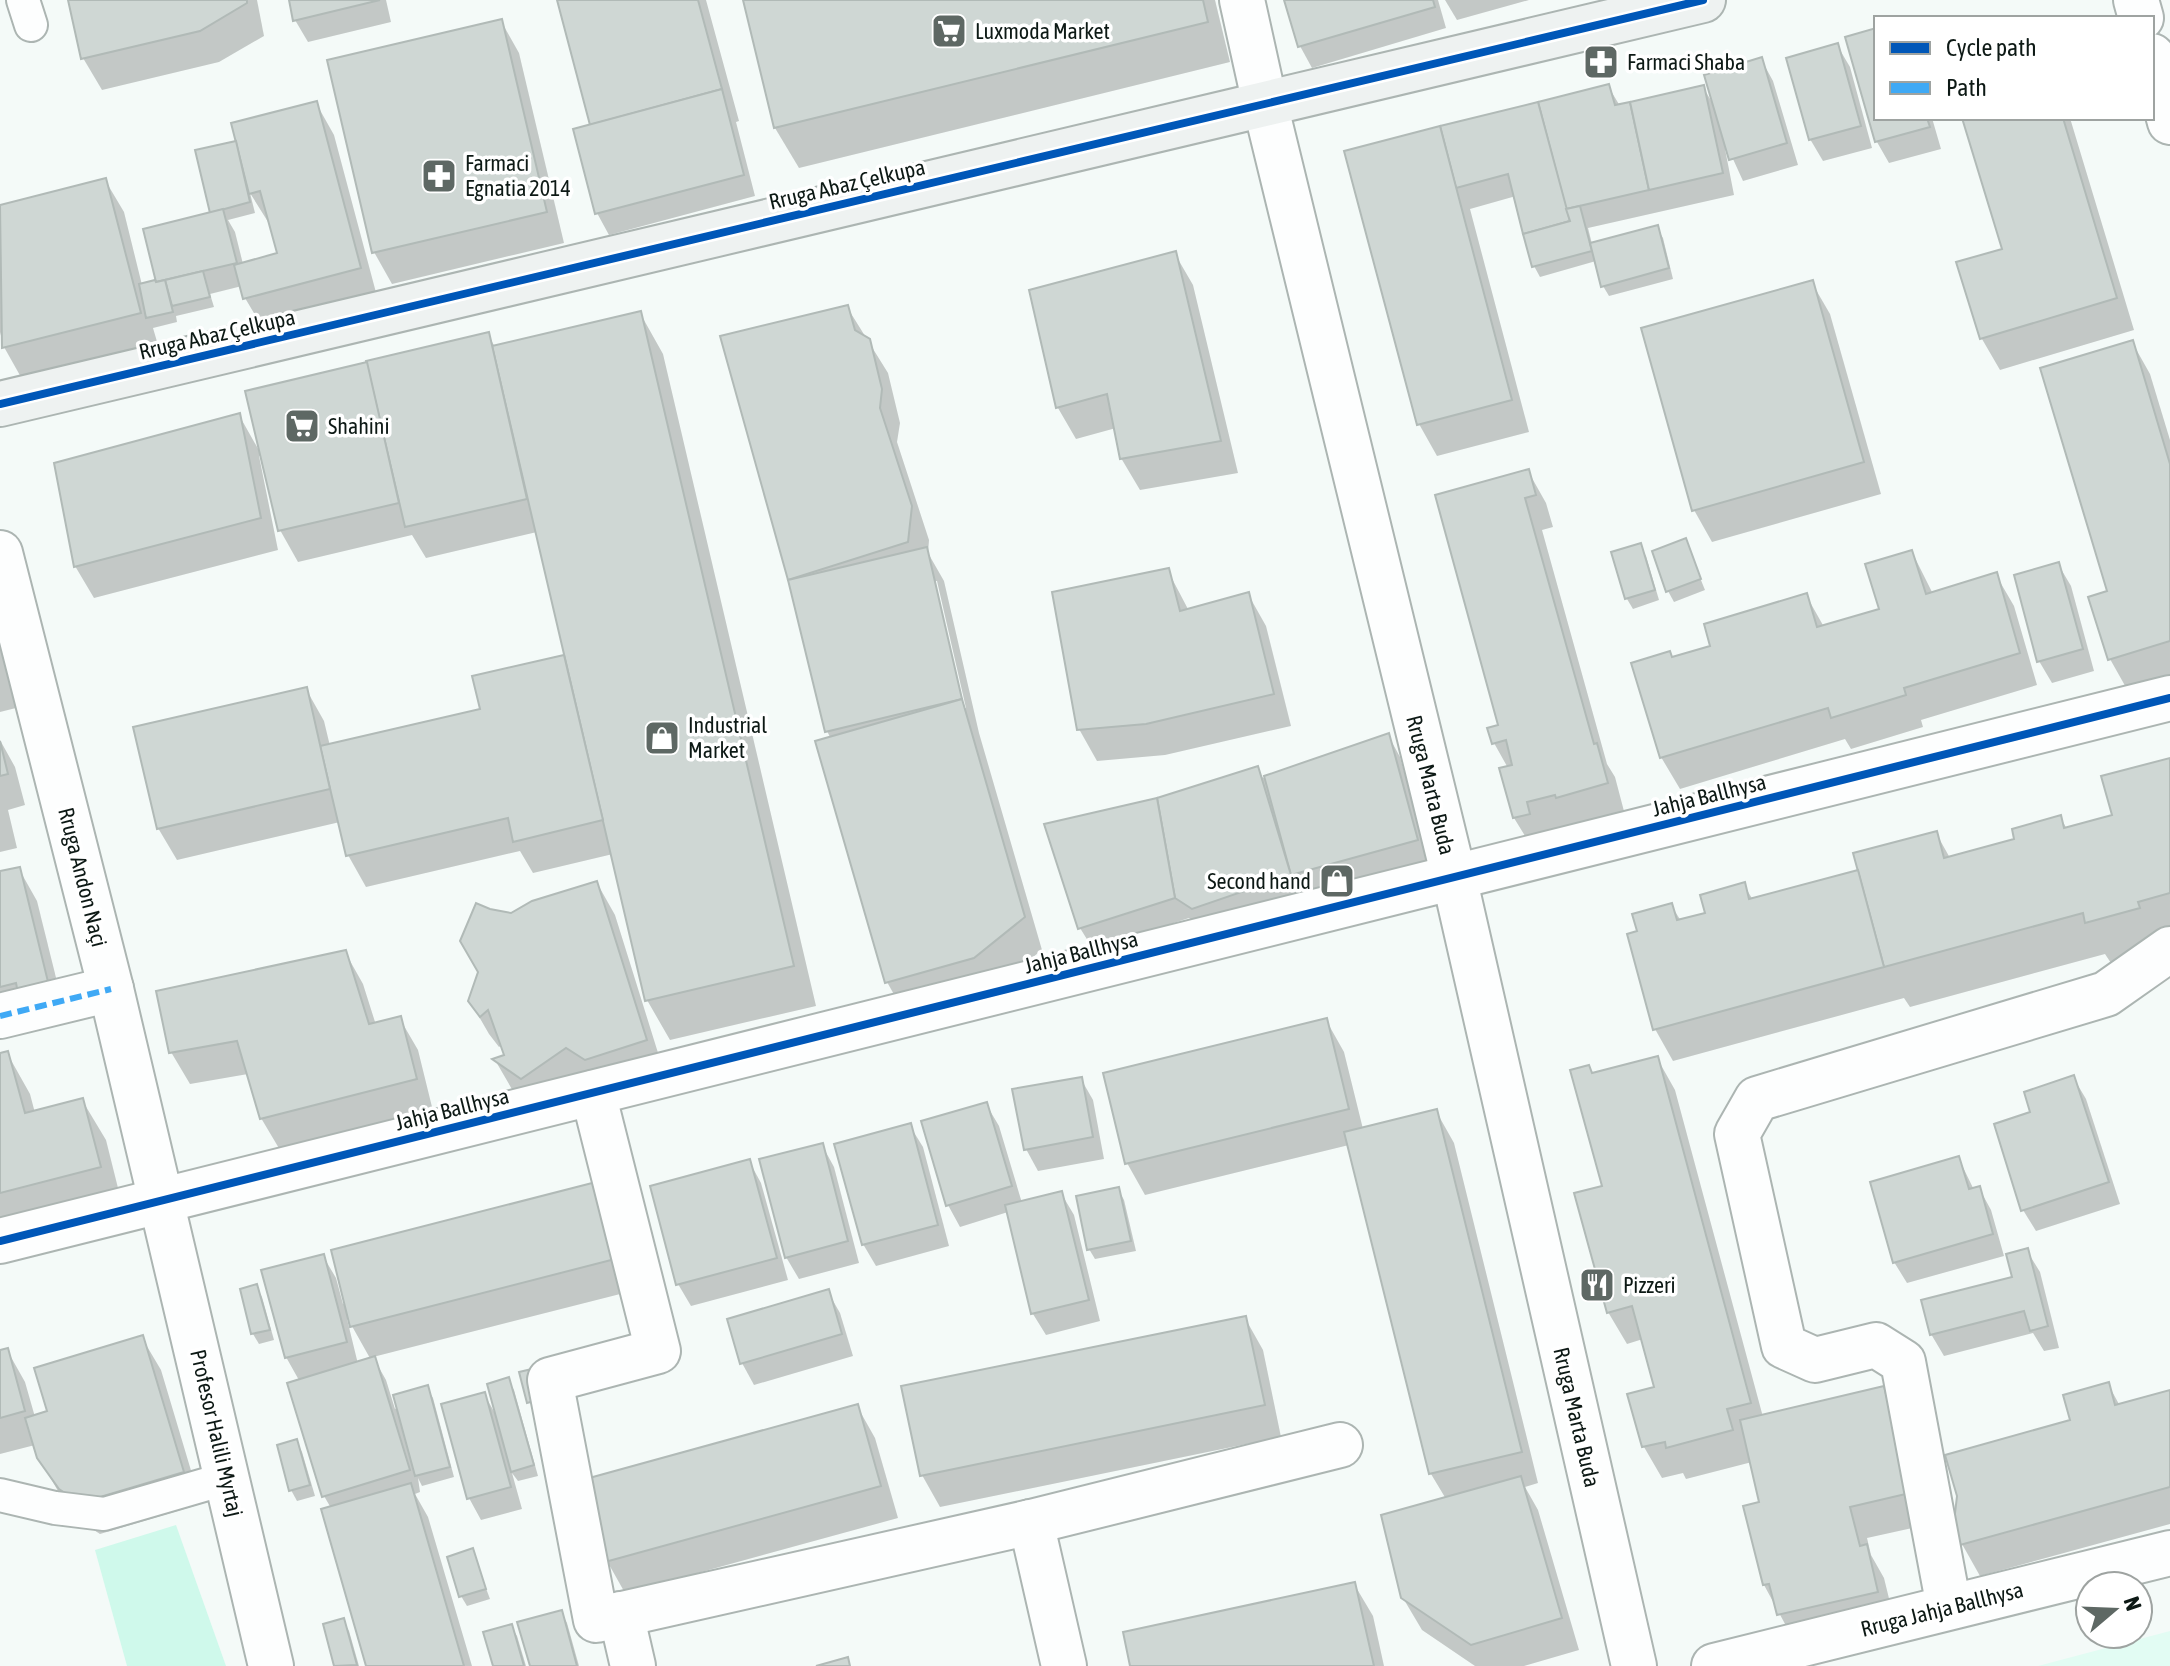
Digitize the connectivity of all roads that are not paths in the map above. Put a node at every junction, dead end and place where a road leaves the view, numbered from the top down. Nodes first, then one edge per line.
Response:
1 (1242, 0) edge
2 (1703, 0) edge
3 (2154, 63) edge
4 (1265, 104) junction
5 (2170, 122) edge
6 (0, 404) edge
7 (0, 553) edge
8 (2170, 698) edge
9 (1454, 877) junction
10 (2170, 949) edge
11 (111, 989) junction
12 (0, 1016) edge
13 (593, 1093) junction
14 (162, 1201) junction
15 (0, 1241) edge
16 (1340, 1445) dead end
17 (228, 1478) junction
18 (0, 1495) edge
19 (1031, 1522) junction
20 (2170, 1553) edge
21 (1949, 1607) junction
22 (621, 1614) junction
23 (271, 1666) edge
24 (633, 1666) edge
25 (1064, 1666) edge
26 (1634, 1666) edge
27 (1714, 1666) edge

1 - 4 street, Rruga Marta Buda
2 - 4 street, Rruga Abaz Çelkupa
3 - 5 street
4 - 6 street, Rruga Abaz Çelkupa
4 - 9 street, Rruga Marta Buda
7 - 11 street, Rruga Andon Naçi
8 - 9 street, Jahja Ballhysa
9 - 13 street, Jahja Ballhysa
9 - 26 street, Rruga Marta Buda
10 - 21 street
11 - 12 street
11 - 14 street, Rruga Andon Naçi
13 - 14 street, Jahja Ballhysa
13 - 22 street
14 - 15 street, Jahja Ballhysa
14 - 17 street, Profesor Halili Myrtaj
16 - 19 street
17 - 18 lane
17 - 23 street, Profesor Halili Myrtaj
19 - 22 street
19 - 25 street
20 - 21 street, Rruga Jahja Ballhysa
21 - 27 street, Rruga Jahja Ballhysa
22 - 24 street

